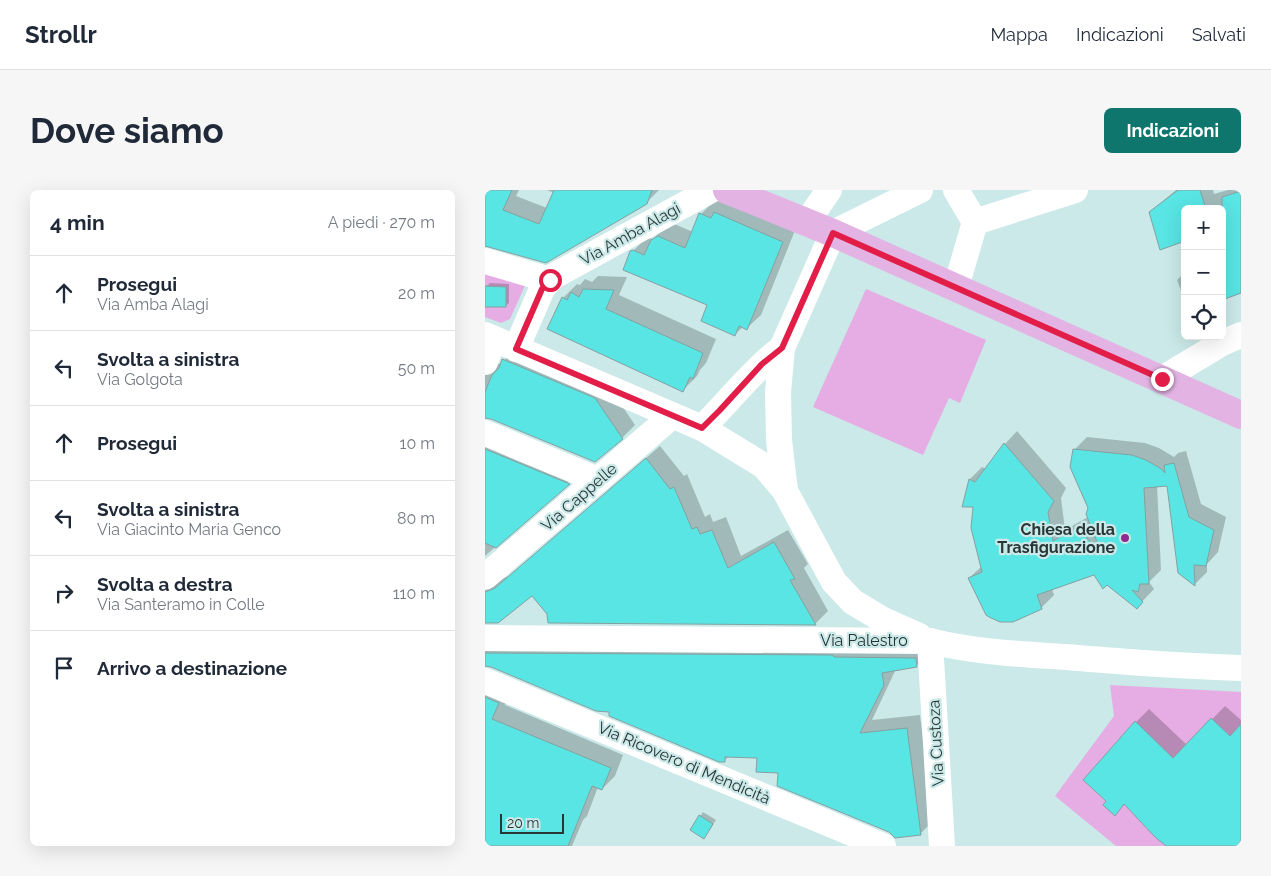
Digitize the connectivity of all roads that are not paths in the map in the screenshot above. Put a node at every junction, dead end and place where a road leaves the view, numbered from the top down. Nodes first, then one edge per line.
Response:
1 (711, 190) edge
2 (727, 190) edge
3 (829, 190) edge
4 (919, 190) edge
5 (956, 190) edge
6 (1075, 190) edge
7 (807, 222) junction
8 (975, 222) junction
9 (833, 233) junction
10 (485, 261) edge
11 (550, 280) junction
12 (956, 287) junction
13 (1241, 336) edge
14 (495, 346) edge
15 (782, 348) junction
16 (1162, 379) junction
17 (1241, 414) edge
18 (672, 416) junction
19 (702, 428) junction
20 (485, 433) edge
21 (598, 480) junction
22 (785, 491) junction
23 (490, 567) edge
24 (485, 638) edge
25 (930, 641) junction
26 (1241, 668) edge
27 (485, 681) edge
28 (883, 846) edge
29 (942, 846) edge

1 - 11 street, Via Amba Alagi
2 - 7 main road
3 - 7 street
4 - 9 street
5 - 8 street
6 - 8 street
7 - 9 main road
8 - 12 street
9 - 12 main road
9 - 15 street
10 - 11 street
11 - 14 street, Via Amba Alagi
12 - 16 main road
13 - 16 street
14 - 18 street
15 - 19 street
15 - 22 street
16 - 17 main road
18 - 19 street
18 - 21 street, Via Cappelle
19 - 22 street
20 - 21 street
21 - 23 street, Via Cappelle
22 - 25 street
24 - 25 street, Via Palestro
25 - 26 street, Via Palestro
25 - 29 street, Via Custoza
27 - 28 street, Via Ricovero di Mendicità

